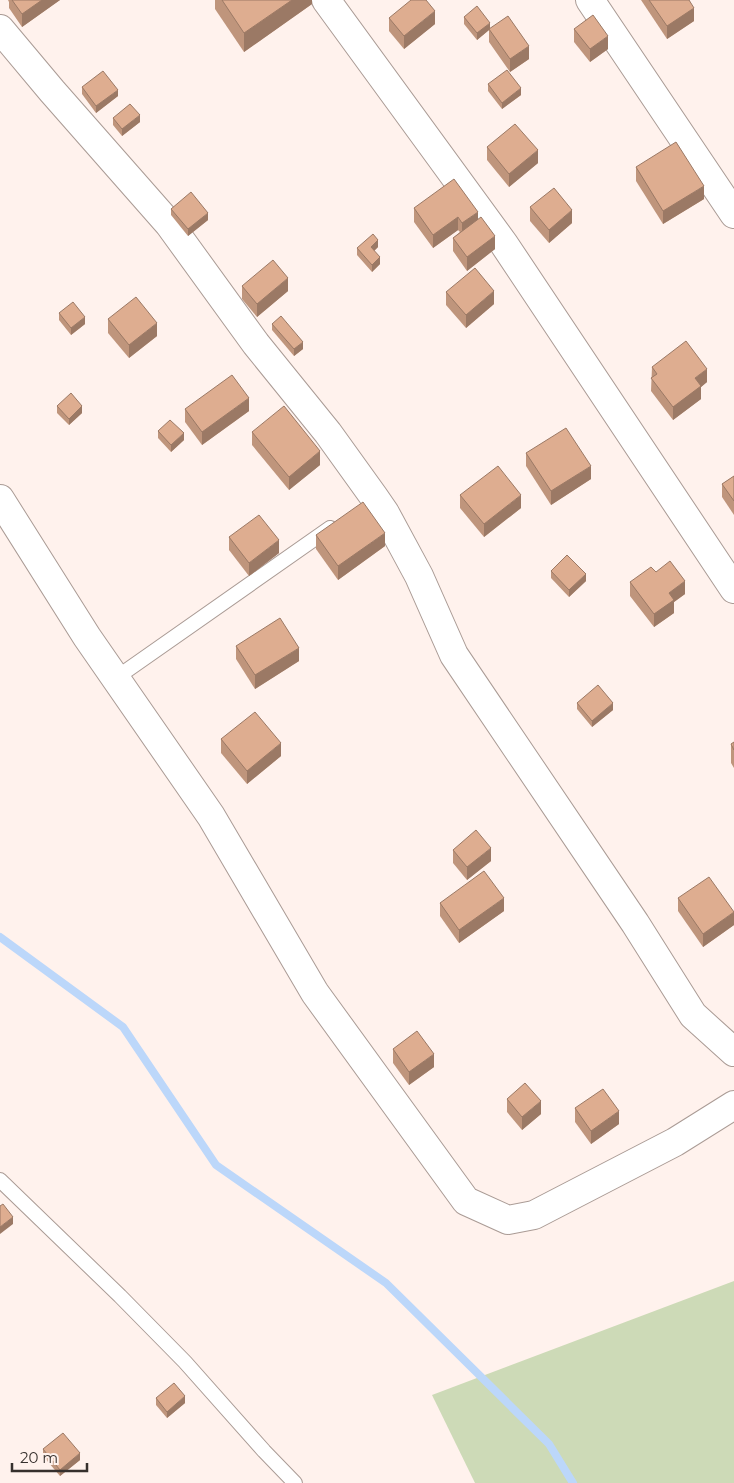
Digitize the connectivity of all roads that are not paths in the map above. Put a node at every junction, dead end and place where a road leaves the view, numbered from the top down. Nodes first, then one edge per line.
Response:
1 (326, 0) edge
2 (590, 0) edge
3 (0, 29) edge
4 (734, 214) edge
5 (0, 499) edge
6 (342, 519) edge
7 (734, 589) edge
8 (116, 678) junction
9 (734, 1052) edge
10 (734, 1105) edge
11 (0, 1180) edge
12 (295, 1483) edge

1 - 7 street
2 - 4 street
3 - 9 street
5 - 8 street
6 - 8 lane
8 - 10 street
11 - 12 lane

